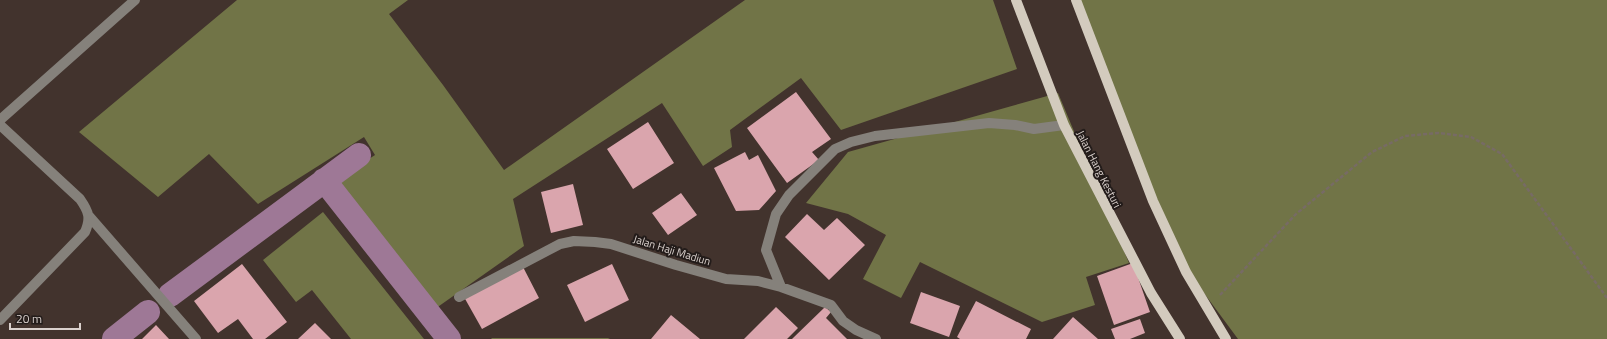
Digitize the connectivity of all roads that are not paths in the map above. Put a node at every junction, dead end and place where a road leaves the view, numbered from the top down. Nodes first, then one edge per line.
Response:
1 (135, 0) edge
2 (1016, 0) edge
3 (1076, 0) edge
4 (0, 120) edge
5 (0, 124) edge
6 (1064, 125) junction
7 (89, 216) junction
8 (781, 287) junction
9 (459, 297) dead end
10 (0, 320) edge
11 (196, 339) edge
12 (876, 339) edge
13 (1180, 339) edge
14 (1226, 339) edge

1 - 4 street
2 - 6 main road, Jalan Hang Kesturi
3 - 14 main road
5 - 7 street
6 - 8 street
6 - 13 main road, Jalan Hang Kesturi
7 - 10 street
7 - 11 street
8 - 9 street, Jalan Haji Madiun
8 - 12 street, Jalan Haji Madiun

